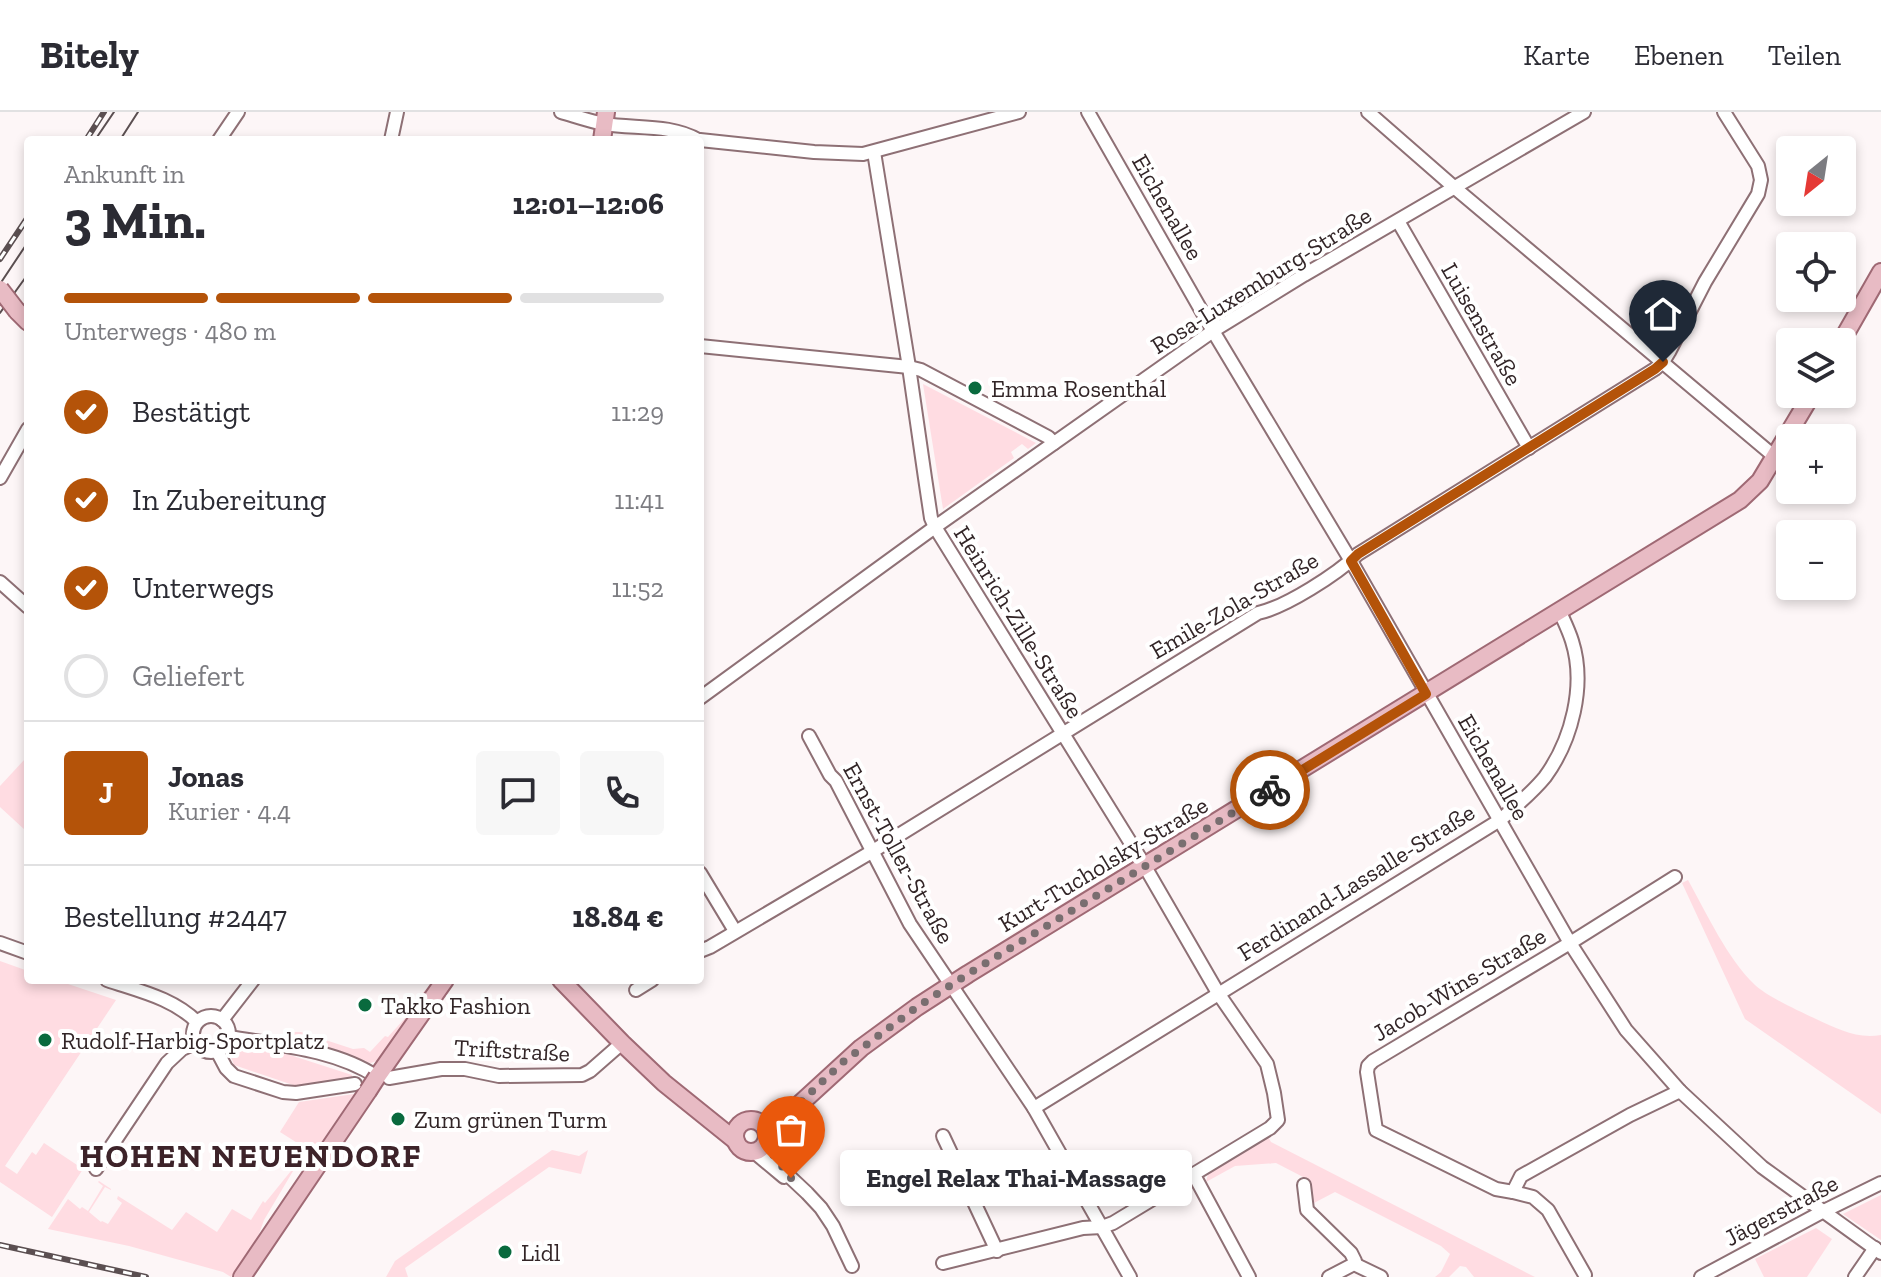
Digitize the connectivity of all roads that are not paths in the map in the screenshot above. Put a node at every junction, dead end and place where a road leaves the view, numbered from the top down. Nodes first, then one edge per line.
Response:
1 (238, 112) edge
2 (397, 112) edge
3 (561, 112) edge
4 (1019, 112) edge
5 (1088, 112) edge
6 (1368, 112) edge
7 (1584, 112) edge
8 (1724, 112) edge
9 (604, 125) edge
10 (222, 136) edge
11 (392, 136) edge
12 (691, 136) edge
13 (704, 141) edge
14 (874, 152) junction
15 (1455, 188) junction
16 (1398, 221) junction
17 (1881, 272) edge
18 (0, 289) edge
19 (23, 317) edge
20 (1849, 328) edge
21 (1213, 331) junction
22 (704, 346) edge
23 (1663, 362) junction
24 (909, 367) junction
25 (1804, 408) edge
26 (24, 436) edge
27 (1054, 443) junction
28 (1529, 448) junction
29 (1775, 457) junction
30 (0, 478) edge
31 (935, 527) junction
32 (1351, 561) junction
33 (0, 582) edge
34 (24, 603) edge
35 (1560, 612) junction
36 (1426, 694) junction
37 (704, 695) edge
38 (1062, 735) junction
39 (809, 736) dead end
40 (1500, 820) junction
41 (873, 851) junction
42 (1144, 867) junction
43 (1675, 877) dead end
44 (704, 880) edge
45 (735, 931) junction
46 (0, 943) edge
47 (1570, 943) junction
48 (704, 949) edge
49 (24, 952) edge
50 (119, 984) edge
51 (250, 984) edge
52 (442, 984) edge
53 (565, 984) edge
54 (646, 984) edge
55 (951, 986) junction
56 (636, 990) dead end
57 (1218, 993) junction
58 (222, 1020) junction
59 (197, 1022) junction
60 (229, 1037) junction
61 (195, 1043) junction
62 (622, 1043) junction
63 (217, 1051) junction
64 (373, 1079) junction
65 (1680, 1091) junction
66 (1034, 1108) junction
67 (738, 1133) junction
68 (943, 1136) dead end
69 (761, 1138) junction
70 (96, 1169) dead end
71 (1194, 1175) junction
72 (1881, 1183) edge
73 (1304, 1185) dead end
74 (1513, 1192) junction
75 (1822, 1212) junction
76 (1102, 1227) junction
77 (1878, 1250) edge
78 (997, 1251) junction
79 (943, 1263) dead end
80 (1354, 1264) junction
81 (852, 1266) dead end
82 (1585, 1275) dead end
83 (242, 1277) edge
84 (1130, 1277) edge
85 (1249, 1277) edge
86 (1329, 1277) edge
87 (1381, 1277) edge
88 (1701, 1277) edge
89 (1855, 1277) edge

1 - 10 street
2 - 11 street
3 - 9 street
4 - 14 street
5 - 21 street, Eichenallee
6 - 15 street
7 - 15 street, Rosa-Luxemburg-Straße
8 - 23 street, Emile-Zola-Straße
9 - 12 street
13 - 14 street
14 - 24 street, Heinrich-Zille-Straße
15 - 16 street, Rosa-Luxemburg-Straße
15 - 23 street
16 - 21 street, Rosa-Luxemburg-Straße
16 - 28 street, Luisenstraße
17 - 20 main road
18 - 19 main road, bridge
21 - 27 street, Rosa-Luxemburg-Straße
21 - 32 street, Eichenallee
22 - 24 street
23 - 28 street, Emile-Zola-Straße
23 - 29 street
24 - 27 street
24 - 31 street, Heinrich-Zille-Straße
25 - 29 main road, Kurt-Tucholsky-Straße
26 - 30 street
27 - 31 street, Rosa-Luxemburg-Straße
28 - 32 street, Emile-Zola-Straße
29 - 35 main road, Kurt-Tucholsky-Straße
31 - 37 street, Rosa-Luxemburg-Straße
31 - 38 street, Heinrich-Zille-Straße
32 - 36 street, Eichenallee
32 - 38 street, Emile-Zola-Straße
33 - 34 street
35 - 36 main road, Kurt-Tucholsky-Straße
35 - 40 street, Ferdinand-Lassalle-Straße
36 - 40 street, Eichenallee
36 - 42 main road, Kurt-Tucholsky-Straße
38 - 41 street, Emile-Zola-Straße
38 - 42 street, Heinrich-Zille-Straße
39 - 41 street, Ernst-Toller-Straße
40 - 47 street, Eichenallee
40 - 57 street, Ferdinand-Lassalle-Straße
41 - 45 street, Emile-Zola-Straße
41 - 55 street, Ernst-Toller-Straße
42 - 55 main road, Kurt-Tucholsky-Straße
42 - 57 street, Heinrich-Zille-Straße
43 - 47 street, Jacob-Wins-Straße
44 - 45 street
45 - 48 street, Emile-Zola-Straße
46 - 49 street
47 - 65 street, Eichenallee
47 - 74 street, Jacob-Wins-Straße
50 - 59 street
51 - 58 street
52 - 64 main road
53 - 62 main road
54 - 56 street
55 - 66 street, Ernst-Toller-Straße
55 - 69 main road, Kurt-Tucholsky-Straße
57 - 66 street, Ferdinand-Lassalle-Straße
57 - 71 street, Heinrich-Zille-Straße
58 - 59 street
58 - 60 street
59 - 61 street
60 - 63 street
60 - 64 street
61 - 63 street
61 - 70 street
62 - 64 street, Triftstraße
62 - 67 main road
63 - 64 street, Triftstraße
64 - 83 main road
65 - 74 street
65 - 75 street, Eichenallee
66 - 76 street, Ernst-Toller-Straße
67 - 69 main road
67 - 69 main road
68 - 78 street
69 - 81 street
71 - 76 street
71 - 85 street
72 - 75 street, Jägerstraße
73 - 80 street
74 - 82 street, Jacob-Wins-Straße
75 - 77 street, Eichenallee
75 - 88 street, Jägerstraße
76 - 78 street
76 - 84 street, Ernst-Toller-Straße
77 - 89 street, Eichenallee
78 - 79 street
80 - 86 street
80 - 87 street

